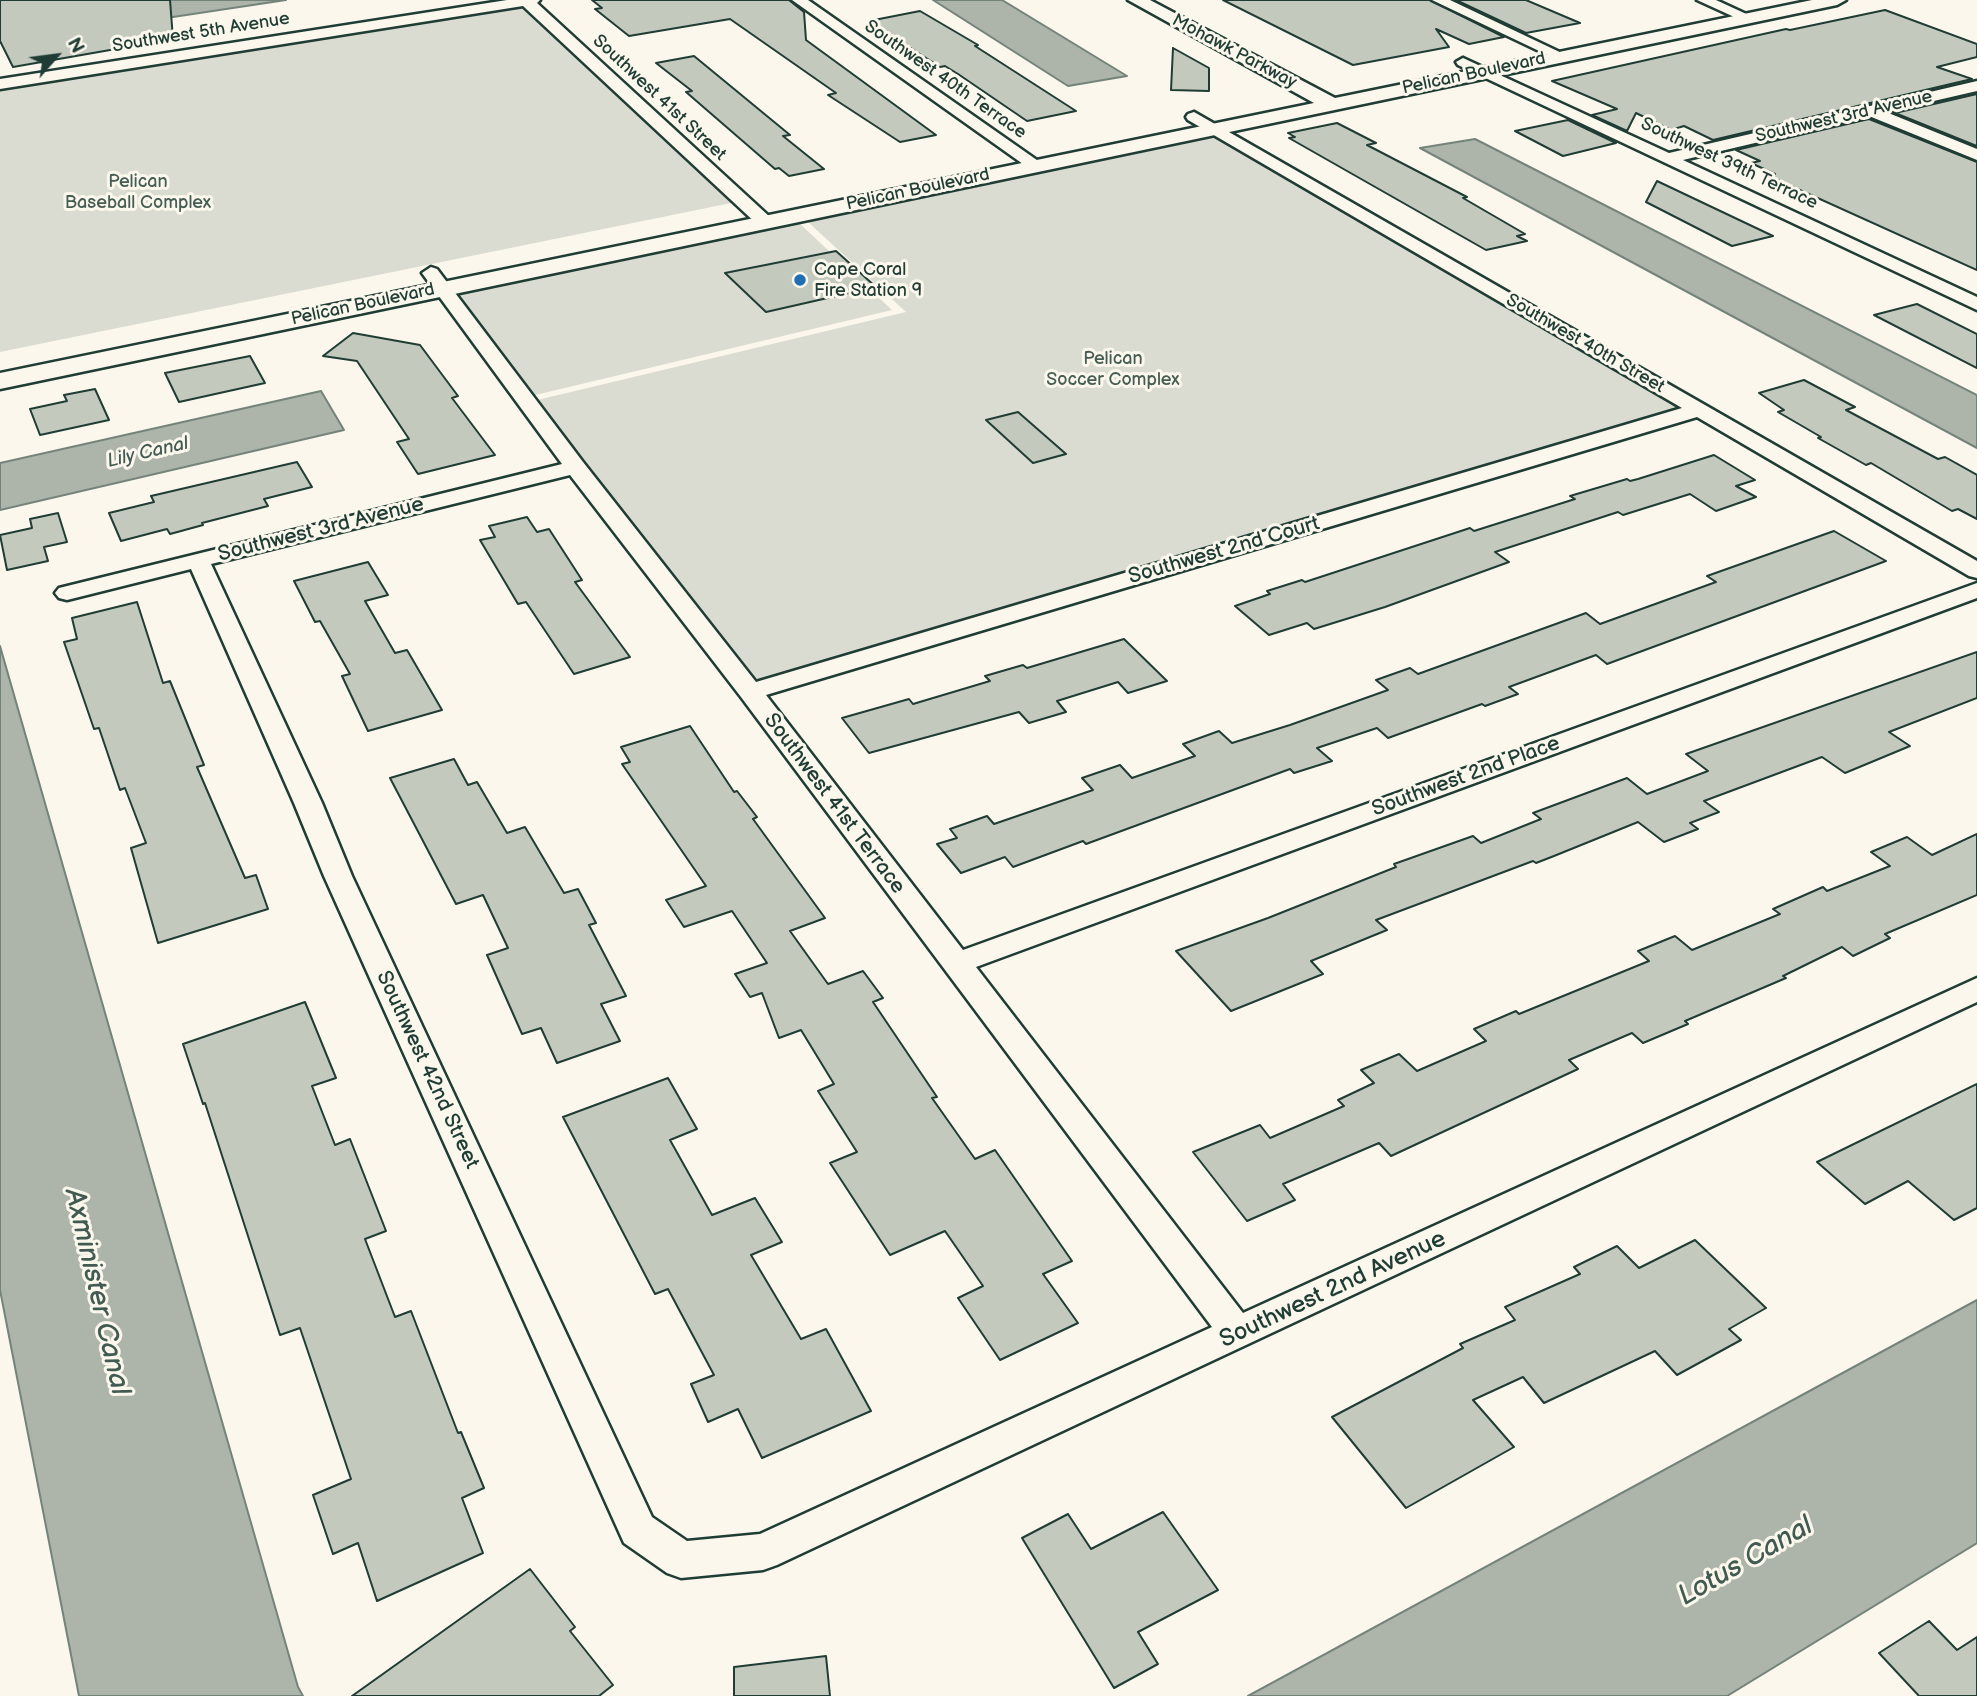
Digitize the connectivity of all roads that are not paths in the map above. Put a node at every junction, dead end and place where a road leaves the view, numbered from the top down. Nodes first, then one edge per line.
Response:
1 (799, 0) edge
2 (1137, 0) edge
3 (1171, 0) edge
4 (1439, 0) edge
5 (1704, 0) edge
6 (1772, 0) edge
7 (1837, 0) edge
8 (530, 1) edge
9 (1727, 9) junction
10 (1748, 18) junction
11 (1552, 51) junction
12 (1463, 62) junction
13 (1484, 72) junction
14 (0, 84) edge
15 (1977, 86) edge
16 (1310, 93) junction
17 (1334, 96) junction
18 (1870, 111) junction
19 (1194, 117) junction
20 (1213, 128) junction
21 (1016, 153) junction
22 (1977, 155) edge
23 (1669, 158) junction
24 (1036, 165) junction
25 (757, 215) junction
26 (437, 281) junction
27 (1977, 304) edge
28 (0, 361) edge
29 (0, 381) edge
30 (1699, 410) junction
31 (575, 467) junction
32 (198, 560) junction
33 (1977, 571) edge
34 (1977, 590) edge
35 (67, 593) dead end
36 (750, 692) junction
37 (955, 964) junction
38 (1977, 989) edge
39 (1238, 1335) junction
40 (681, 1560) joint

1 - 21 street, Southwest 40th Terrace
2 - 16 street, Mohawk Parkway
3 - 17 street, Mohawk Parkway
4 - 11 street
5 - 9 street
6 - 9 street, Pelican Boulevard
7 - 10 street, Pelican Boulevard
8 - 14 street, Southwest 5th Avenue
8 - 25 street, Southwest 41st Street
9 - 10 street
9 - 11 street, Pelican Boulevard
10 - 11 street, Pelican Boulevard
11 - 12 street, Pelican Boulevard
11 - 13 street, Pelican Boulevard
12 - 13 street, Southwest 39th Terrace
12 - 17 street, Pelican Boulevard
13 - 17 street, Pelican Boulevard
13 - 23 street, Southwest 39th Terrace
15 - 18 street, Southwest 3rd Avenue
16 - 17 street, Pelican Boulevard
16 - 19 street, Pelican Boulevard
17 - 20 street, Pelican Boulevard
18 - 22 street
18 - 23 street, Southwest 3rd Avenue
19 - 20 street, Southwest 40th Street
19 - 21 street, Pelican Boulevard
20 - 24 street, Pelican Boulevard
20 - 30 street, Southwest 40th Street
21 - 24 street, Southwest 40th Terrace
21 - 25 street, Pelican Boulevard
23 - 27 street, Southwest 39th Terrace
24 - 25 street, Pelican Boulevard
25 - 26 street, Pelican Boulevard
26 - 28 street, Pelican Boulevard
26 - 29 street, Pelican Boulevard
26 - 31 street, Southwest 41st Terrace
30 - 33 street, Southwest 40th Street
30 - 36 street, Southwest 2nd Court
31 - 32 street, Southwest 3rd Avenue
31 - 36 street, Southwest 41st Terrace
32 - 35 street, Southwest 3rd Avenue
32 - 40 street, Southwest 42nd Street
34 - 37 street, Southwest 2nd Place
36 - 37 street, Southwest 41st Terrace
37 - 39 street, Southwest 41st Terrace
38 - 39 street, Southwest 2nd Avenue
39 - 40 street, Southwest 2nd Avenue

